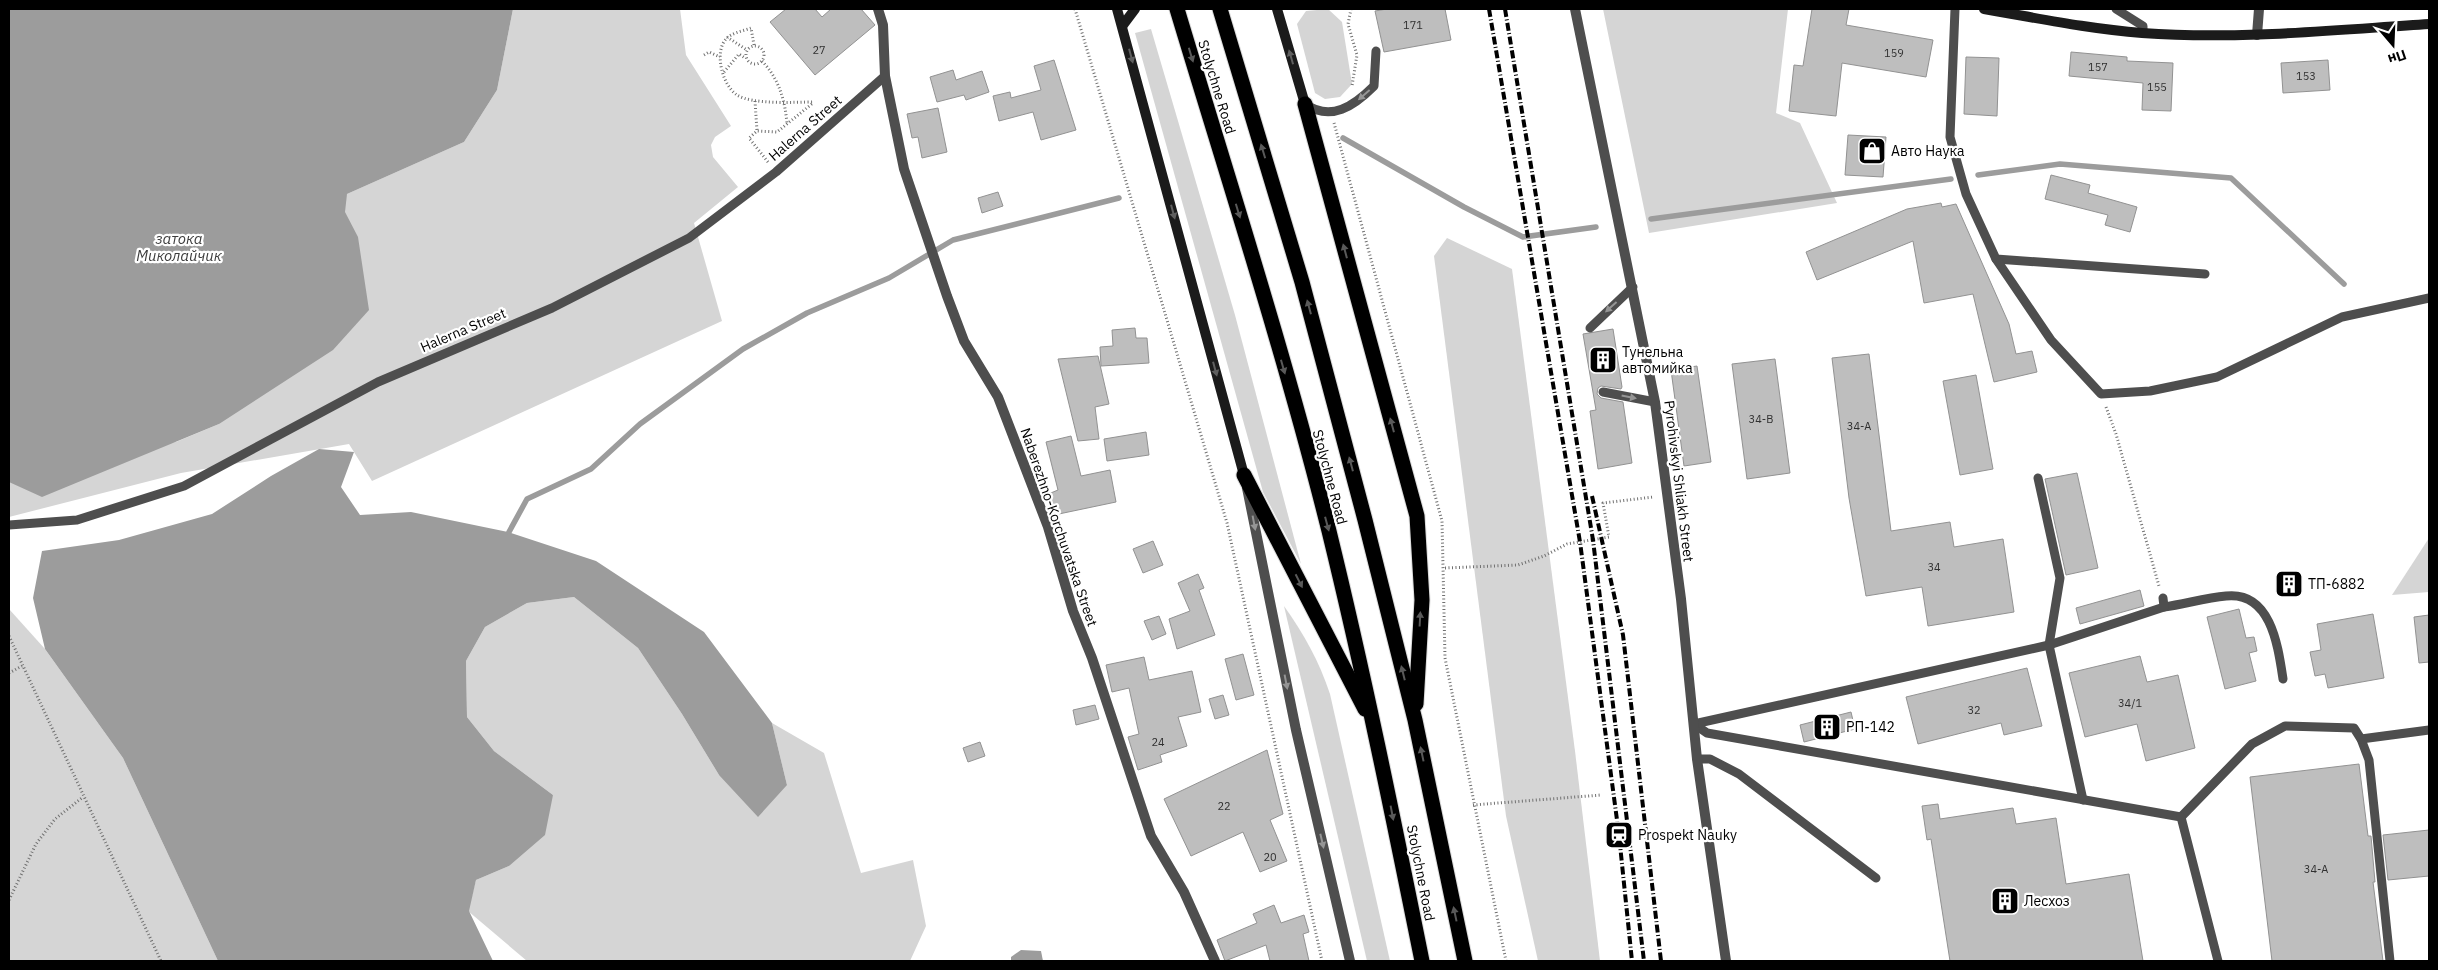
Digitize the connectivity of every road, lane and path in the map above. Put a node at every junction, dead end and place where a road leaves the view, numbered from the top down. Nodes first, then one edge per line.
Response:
1 (878, 9) edge
2 (1075, 9) edge
3 (1117, 9) edge
4 (1135, 9) edge
5 (1177, 9) edge
6 (1220, 9) edge
7 (1278, 9) edge
8 (1575, 9) edge
9 (1956, 9) edge
10 (1984, 9) edge
11 (2116, 9) edge
12 (2259, 9) edge
13 (2429, 24) edge
14 (1122, 25) junction
15 (2143, 33) junction
16 (2257, 35) junction
17 (727, 37) junction
18 (754, 45) junction
19 (747, 50) junction
20 (1376, 51) dead end
21 (704, 55) dead end
22 (720, 57) junction
23 (746, 60) junction
24 (762, 61) junction
25 (724, 72) junction
26 (885, 76) junction
27 (755, 100) junction
28 (785, 101) junction
29 (1305, 104) junction
30 (788, 124) junction
31 (757, 131) junction
32 (776, 172) junction
33 (1996, 259) junction
34 (2205, 274) dead end
35 (1634, 287) junction
36 (2429, 298) edge
37 (1590, 328) dead end
38 (1603, 392) dead end
39 (2101, 394) junction
40 (1656, 402) junction
41 (1244, 475) junction
42 (2038, 478) dead end
43 (1668, 495) junction
44 (9, 525) edge
45 (1445, 568) dead end
46 (2164, 602) junction
47 (9, 636) edge
48 (2049, 645) junction
49 (22, 666) junction
50 (9, 673) edge
51 (2283, 679) dead end
52 (1415, 720) junction
53 (1694, 724) junction
54 (1376, 730) junction
55 (2429, 730) edge
56 (2362, 739) junction
57 (1696, 759) junction
58 (1601, 795) dead end
59 (84, 797) junction
60 (2083, 800) junction
61 (1473, 805) dead end
62 (2180, 817) junction
63 (1876, 878) dead end
64 (9, 900) edge
65 (161, 961) edge
66 (1215, 961) edge
67 (1322, 961) edge
68 (1350, 961) edge
69 (1422, 961) edge
70 (1465, 961) edge
71 (1726, 961) edge
72 (2218, 961) edge
73 (2390, 961) edge

1 - 26 street, Naberezhno-Korchuvatska Street
2 - 67 path
3 - 14 main road
4 - 14 main road
5 -> 54 highway, Stolychne Road
52 -> 6 highway, Stolychne Road
29 -> 7 main road
8 - 35 street, Pyrohivskyi Shliakh Street
9 - 33 lane
10 - 15 main road
11 - 15 lane
12 - 16 street
13 - 16 main road
14 -> 41 main road
15 - 16 main road
17 - 18 path
17 - 19 path
17 - 22 path
18 - 19 path
18 - 24 path
19 - 23 path
20 -> 29 lane
21 - 22 path
22 - 25 path
23 - 24 path
23 - 25 path
24 - 28 path
25 - 27 path
26 - 32 lane, Halerna Street
26 - 66 street, Naberezhno-Korchuvatska Street
27 - 28 path
27 - 31 path
28 - 30 path
28 - 30 path
52 -> 29 highway
30 - 31 path
31 - 32 path
32 - 44 lane, Halerna Street
33 - 34 lane
33 - 39 lane
35 -> 37 lane
35 - 40 street, Pyrohivskyi Shliakh Street
36 - 39 lane
38 -> 40 lane
39 - 46 path
40 - 43 street, Pyrohivskyi Shliakh Street
41 -> 54 highway
41 -> 68 street
42 - 48 lane
43 - 45 path
43 - 53 street, Pyrohivskyi Shliakh Street
46 - 48 lane
46 - 51 lane
47 - 49 path
48 - 53 lane
48 - 60 lane
49 - 50 path
49 - 59 path
70 -> 52 highway, Stolychne Road
53 - 57 street, Pyrohivskyi Shliakh Street
53 - 60 lane
54 -> 69 highway, Stolychne Road
55 - 56 lane
56 - 62 lane
56 - 73 lane
57 - 63 lane
57 - 71 street, Pyrohivskyi Shliakh Street
58 - 61 path
59 - 64 path
59 - 65 path
60 - 62 lane
62 - 72 lane

